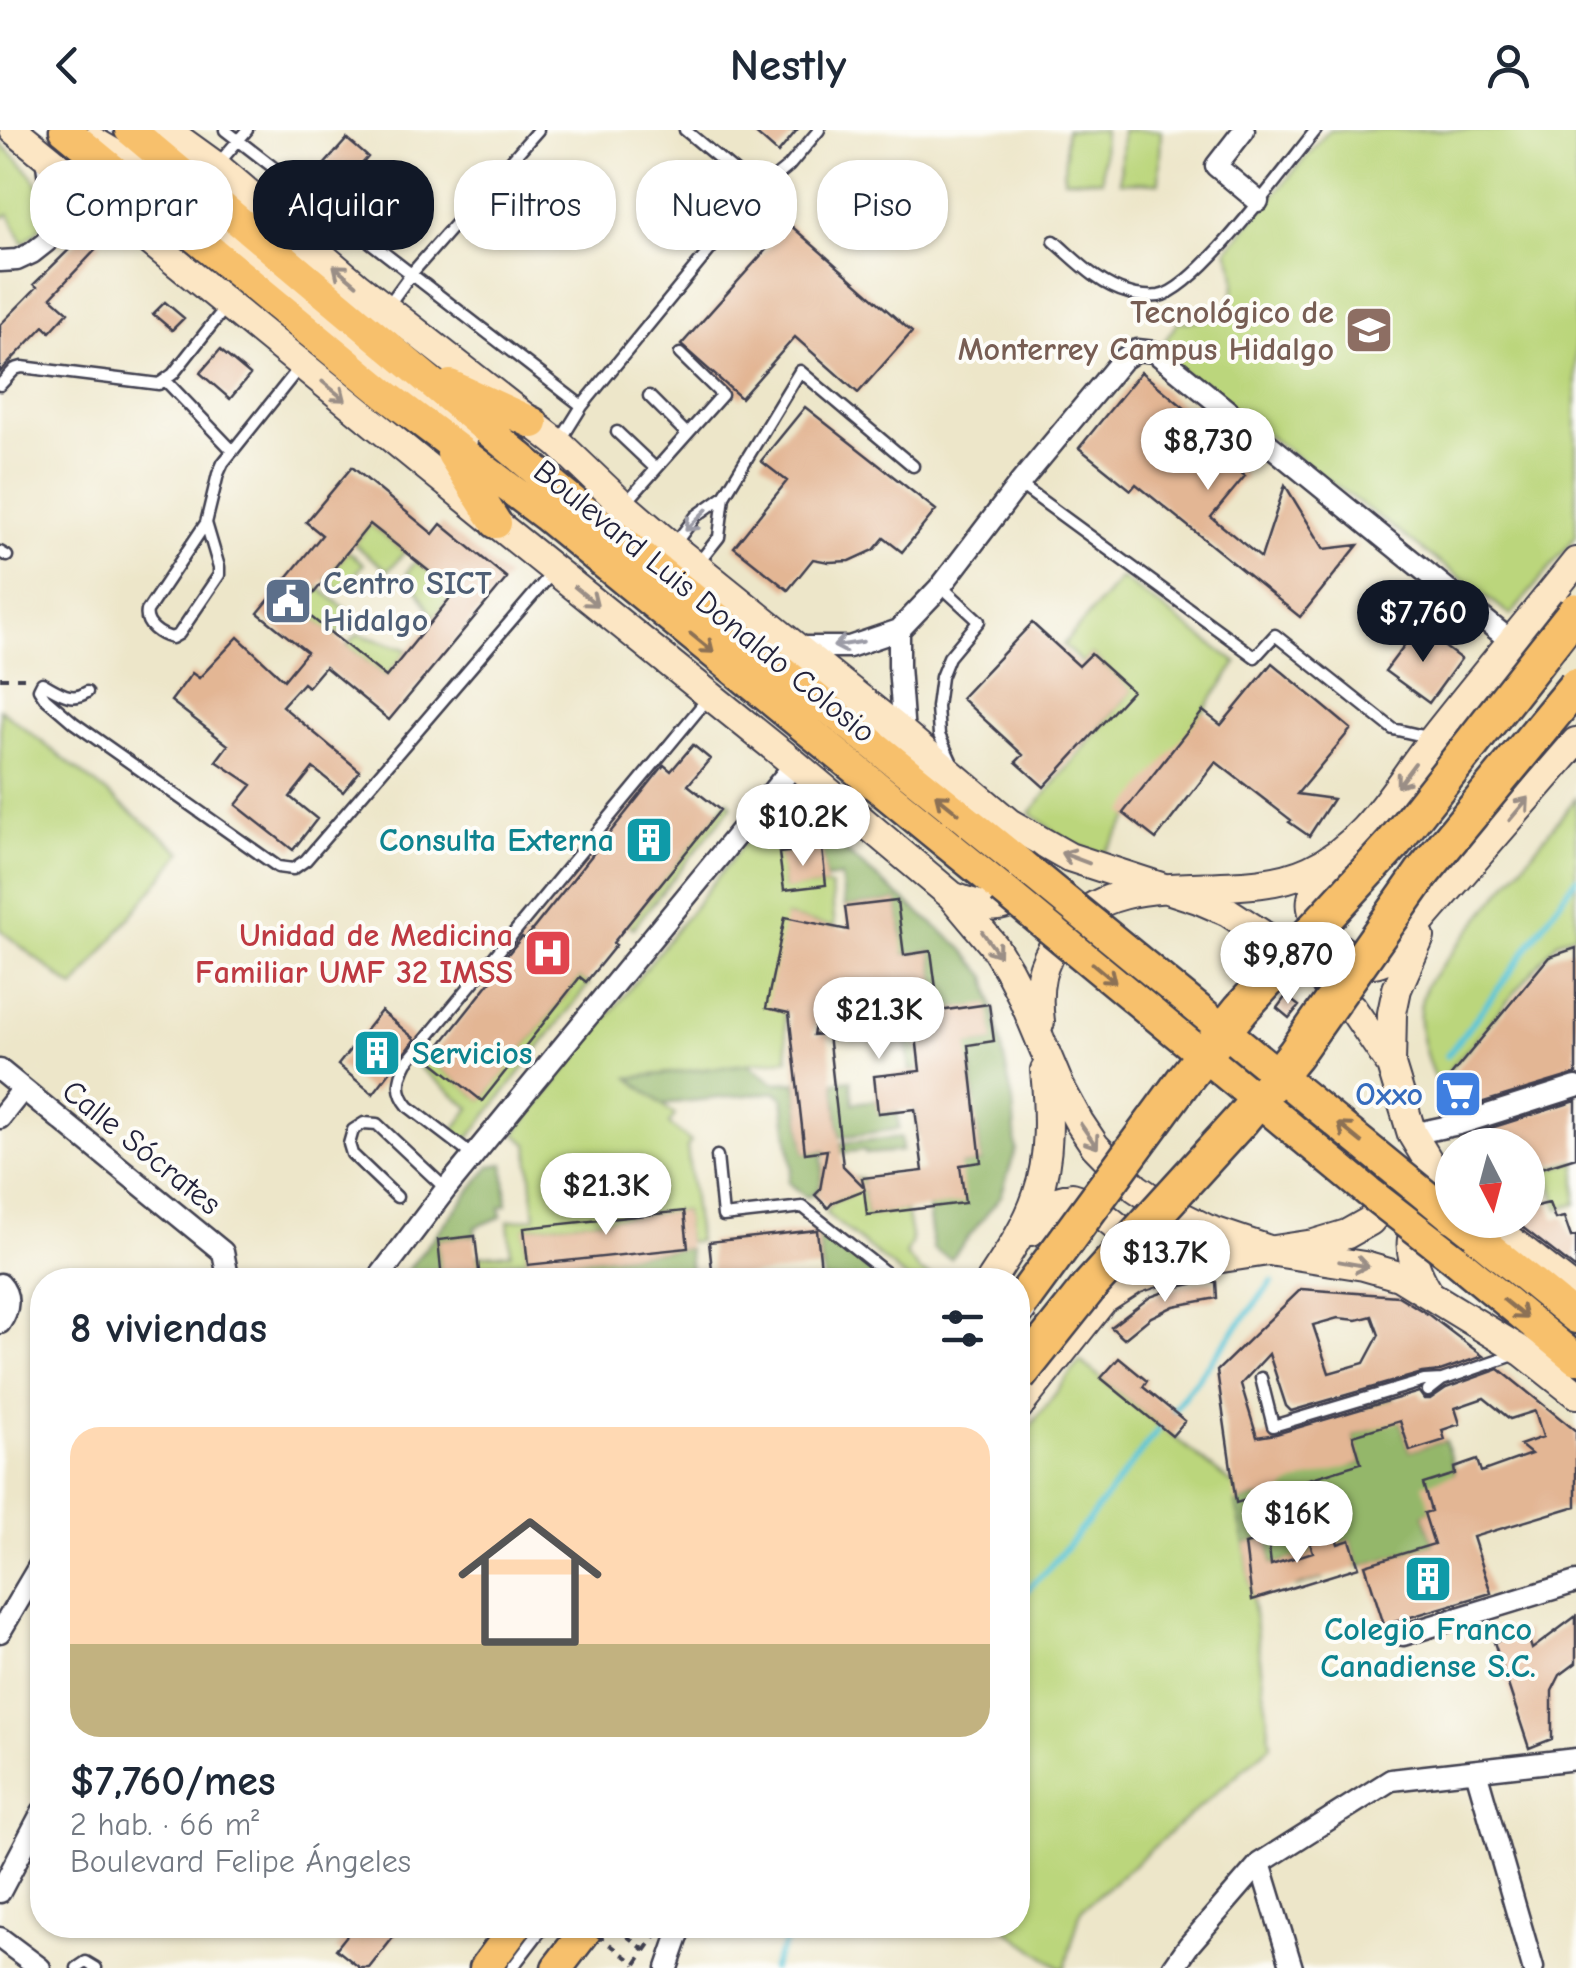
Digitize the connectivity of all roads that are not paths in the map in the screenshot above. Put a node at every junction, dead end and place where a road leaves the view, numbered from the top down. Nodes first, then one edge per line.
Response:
1 (14, 130) edge
2 (65, 130) edge
3 (74, 130) edge
4 (130, 130) edge
5 (166, 130) edge
6 (225, 130) edge
7 (246, 130) edge
8 (538, 130) edge
9 (686, 130) edge
10 (819, 130) edge
11 (1244, 130) edge
12 (1316, 130) edge
13 (238, 140) junction
14 (46, 156) junction
15 (46, 160) edge
16 (51, 160) edge
17 (208, 160) edge
18 (221, 160) edge
19 (721, 160) edge
20 (794, 160) edge
21 (233, 180) edge
22 (1258, 202) junction
23 (1054, 241) dead end
24 (36, 250) edge
25 (162, 250) edge
26 (710, 250) edge
27 (0, 261) edge
28 (412, 274) junction
29 (228, 304) junction
30 (386, 308) junction
31 (680, 354) dead end
32 (302, 364) junction
33 (411, 367) junction
34 (166, 381) junction
35 (0, 385) edge
36 (649, 396) dead end
37 (582, 406) junction
38 (532, 423) junction
39 (618, 432) dead end
40 (686, 433) junction
41 (440, 435) junction
42 (559, 444) junction
43 (233, 451) junction
44 (913, 466) dead end
45 (656, 468) junction
46 (1020, 484) junction
47 (510, 488) junction
48 (724, 496) junction
49 (554, 504) junction
50 (623, 505) junction
51 (496, 523) junction
52 (206, 524) junction
53 (672, 547) junction
54 (1576, 562) edge
55 (696, 566) junction
56 (555, 570) junction
57 (941, 586) junction
58 (1576, 611) edge
59 (1576, 629) edge
60 (899, 630) junction
61 (1512, 642) junction
62 (796, 646) junction
63 (1576, 686) edge
64 (87, 692) dead end
65 (710, 696) junction
66 (904, 734) junction
67 (1434, 738) junction
68 (1576, 742) edge
69 (1484, 748) dead end
70 (795, 764) junction
71 (959, 780) junction
72 (1008, 822) junction
73 (1359, 837) junction
74 (1167, 889) junction
75 (951, 896) junction
76 (1433, 910) junction
77 (1339, 924) dead end
78 (1352, 948) dead end
79 (1340, 964) dead end
80 (1302, 965) dead end
81 (1329, 980) dead end
82 (1318, 996) dead end
83 (1240, 1032) dead end
84 (1230, 1044) dead end
85 (1043, 1050) junction
86 (1219, 1057) dead end
87 (1272, 1058) dead end
88 (1391, 1065) junction
89 (0, 1070) edge
90 (1261, 1072) dead end
91 (1197, 1082) dead end
92 (1250, 1086) dead end
93 (1576, 1087) edge
94 (23, 1088) junction
95 (1240, 1099) dead end
96 (0, 1118) edge
97 (1412, 1134) junction
98 (472, 1156) junction
99 (717, 1156) dead end
100 (1435, 1170) edge
101 (1131, 1176) dead end
102 (1165, 1182) dead end
103 (446, 1189) junction
104 (1120, 1192) dead end
105 (397, 1197) dead end
106 (1435, 1201) edge
107 (1108, 1208) dead end
108 (1140, 1210) dead end
109 (1435, 1213) edge
110 (1098, 1224) dead end
111 (1127, 1224) dead end
112 (1114, 1238) dead end
113 (1480, 1238) edge
114 (1507, 1238) edge
115 (1275, 1252) junction
116 (226, 1268) edge
117 (386, 1268) edge
118 (879, 1268) edge
119 (999, 1268) edge
120 (999, 1268) edge
121 (0, 1284) edge
122 (1576, 1291) edge
123 (1428, 1292) junction
124 (1102, 1300) junction
125 (1030, 1301) edge
126 (1576, 1318) edge
127 (0, 1323) edge
128 (1523, 1352) junction
129 (1576, 1358) edge
130 (1030, 1361) edge
131 (1260, 1378) dead end
132 (1442, 1380) junction
133 (1428, 1391) dead end
134 (1030, 1392) edge
135 (1576, 1394) edge
136 (30, 1580) edge
137 (1576, 1582) edge
138 (2, 1625) edge
139 (1403, 1635) dead end
140 (1576, 1759) edge
141 (1476, 1771) junction
142 (30, 1835) edge
143 (1260, 1863) junction
144 (0, 1892) edge
145 (0, 1938) edge
146 (508, 1938) edge
147 (527, 1938) edge
148 (578, 1938) edge
149 (675, 1938) edge
150 (491, 1964) edge
151 (40, 1968) edge
152 (77, 1968) edge
153 (96, 1968) edge
154 (558, 1968) edge
155 (667, 1968) edge
156 (1172, 1968) edge
157 (1292, 1968) edge
158 (1533, 1968) edge

1 - 14 main road
2 - 41 main road, Boulevard Luis Donaldo Colosio
3 - 47 main road
4 - 33 main road, Boulevard Luis Donaldo Colosio
5 - 17 main road, Boulevard Luis Donaldo Colosio
6 - 13 lane
7 - 13 lane
8 - 28 lane
9 - 19 lane
10 - 20 lane
11 - 22 street
12 - 22 lane
13 - 18 lane
13 - 28 lane
14 - 15 street
14 - 16 main road
30 -> 21 main road, Boulevard Luis Donaldo Colosio
22 - 23 lane
24 - 27 street
25 - 29 main road
26 - 37 lane
28 - 30 lane
28 - 37 lane
29 - 32 main road
29 - 34 lane
30 - 38 main road, Boulevard Luis Donaldo Colosio
31 - 40 lane
32 - 43 lane
32 -> 51 main road
33 - 38 main road
33 - 49 main road, Boulevard Luis Donaldo Colosio
34 - 35 lane
34 - 43 lane
36 - 40 lane
37 - 42 lane
38 - 42 main road, Boulevard Luis Donaldo Colosio
39 - 45 lane
40 - 45 lane
41 - 47 main road, Boulevard Luis Donaldo Colosio
41 - 51 main road
42 - 50 main road, Boulevard Luis Donaldo Colosio
43 - 52 lane
44 - 48 lane
45 - 50 lane
46 - 57 street
46 - 61 street
46 - 67 lane
47 - 49 main road, Boulevard Luis Donaldo Colosio
48 -> 53 lane
48 - 55 lane
106 -> 49 main road, Boulevard Luis Donaldo Colosio, bridge
49 -> 129 main road, Boulevard Luis Donaldo Colosio, bridge
50 - 53 main road, Boulevard Luis Donaldo Colosio
51 - 56 main road
52 - 52 lane
53 - 55 main road, Boulevard Luis Donaldo Colosio
54 - 61 main road
55 - 62 main road, Boulevard Luis Donaldo Colosio
56 - 64 lane
56 -> 65 main road
57 - 60 street
57 - 71 lane
58 - 125 highway, bridge
59 - 69 lane
60 -> 62 street
60 - 66 street
61 - 67 main road
62 - 66 main road, Boulevard Luis Donaldo Colosio
63 - 130 highway, bridge
65 - 70 main road
65 - 98 lane
66 - 71 main road, Boulevard Luis Donaldo Colosio
67 -> 73 main road
76 -> 68 main road
70 - 75 main road
70 - 98 street
71 - 72 main road, Boulevard Luis Donaldo Colosio
74 -> 72 main road, Boulevard Luis Donaldo Colosio
72 - 75 main road
73 - 74 main road
73 - 76 main road
74 - 85 main road
74 - 88 main road, Boulevard Luis Donaldo Colosio
75 -> 85 main road
76 - 88 main road
77 - 80 lane
78 - 79 lane
81 - 82 lane
83 - 84 lane, bridge
85 -> 115 main road
85 - 119 main road
86 - 91 lane
87 - 90 lane, bridge
88 - 97 main road, Boulevard Luis Donaldo Colosio
89 - 94 street, Calle Sócrates
92 - 95 lane, bridge
93 - 97 street
94 - 96 street
94 - 116 street, Calle Sócrates
97 - 100 main road, Boulevard Luis Donaldo Colosio
97 - 115 main road
98 - 103 street
99 - 118 lane
101 - 104 lane
102 - 108 lane
103 - 105 lane
103 - 117 street
107 - 110 lane
109 - 123 main road
111 - 112 lane
113 - 126 main road, Boulevard Luis Donaldo Colosio
114 - 122 main road
115 -> 123 main road
115 - 124 main road
120 - 124 main road
121 - 127 street
123 - 128 main road
124 - 134 main road
128 - 132 lane
128 - 135 main road
131 - 132 lane
132 - 133 lane
136 - 138 street
137 - 139 street
140 - 141 street
141 - 143 street
141 - 158 street
142 - 144 street
143 - 156 street
143 - 157 street
145 - 151 street
146 - 150 main road
147 - 150 lane
148 - 154 main road
149 - 155 street
152 - 153 lane

